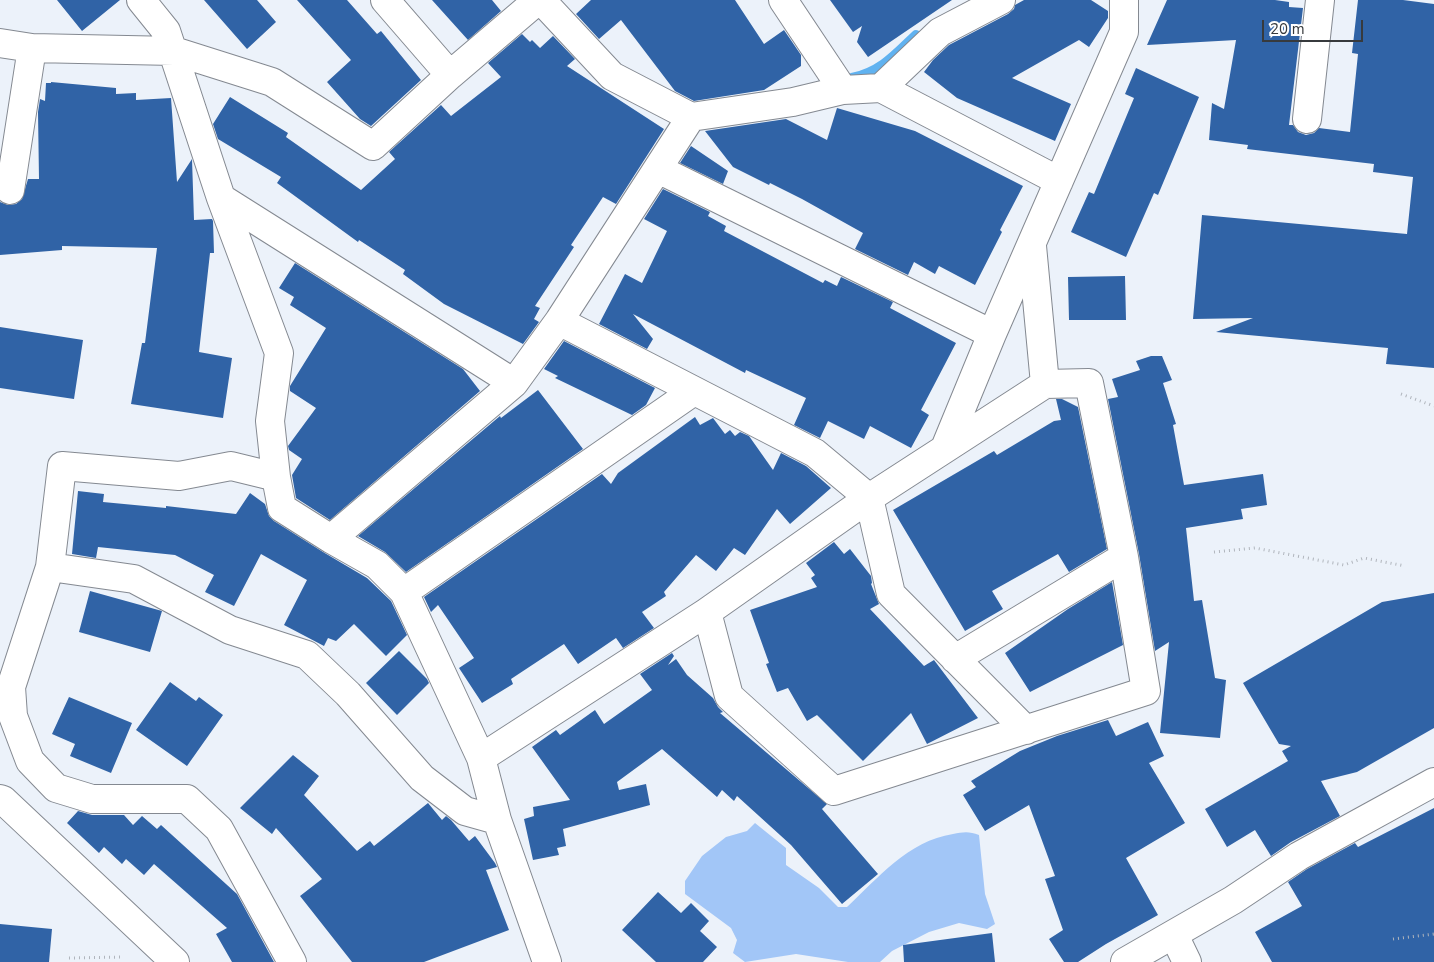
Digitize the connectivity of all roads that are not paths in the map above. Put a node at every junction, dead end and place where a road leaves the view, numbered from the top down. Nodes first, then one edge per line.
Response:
1 (141, 0) edge
2 (385, 0) edge
3 (539, 0) edge
4 (783, 0) edge
5 (1124, 0) edge
6 (1320, 0) edge
7 (987, 3) edge
8 (0, 44) edge
9 (32, 48) junction
10 (174, 51) junction
11 (450, 75) junction
12 (881, 88) junction
13 (843, 90) junction
14 (691, 117) junction
15 (1307, 119) dead end
16 (658, 169) junction
17 (1059, 181) junction
18 (10, 190) dead end
19 (221, 198) junction
20 (1031, 244) junction
21 (558, 321) junction
22 (992, 334) junction
23 (514, 383) junction
24 (1044, 384) junction
25 (694, 391) junction
26 (945, 448) junction
27 (276, 477) junction
28 (869, 498) junction
29 (331, 538) junction
30 (1124, 558) junction
31 (50, 567) junction
32 (404, 592) junction
33 (706, 612) junction
34 (955, 659) junction
35 (6, 687) edge
36 (1026, 730) junction
37 (481, 758) junction
38 (1434, 782) edge
39 (0, 799) edge
40 (497, 820) junction
41 (1174, 935) junction
42 (174, 962) edge
43 (292, 962) edge
44 (546, 962) edge
45 (1125, 962) edge
46 (1187, 962) edge

1 - 10 street
2 - 11 street
3 - 11 street
3 - 14 street
4 - 13 street
5 - 17 street
6 - 15 street
7 - 12 street
8 - 9 street
9 - 10 street
9 - 18 street
10 - 11 street
10 - 19 street
12 - 13 street
12 - 17 street
13 - 14 street
14 - 16 street
16 - 21 street
16 - 22 street
17 - 20 street
19 - 23 street
19 - 27 street
20 - 22 street
20 - 24 street
21 - 23 street
21 - 25 street
22 - 26 street
23 - 29 street
24 - 26 street
24 - 30 street
25 - 28 street
25 - 32 street
26 - 28 street
27 - 29 street
27 - 31 street
28 - 33 street
28 - 34 street
29 - 32 street
30 - 34 street
30 - 36 street
31 - 35 street
31 - 40 street
32 - 37 street
33 - 36 street
33 - 37 street
34 - 36 street
35 - 43 street
37 - 40 street
38 - 41 street
39 - 42 street
40 - 44 street
41 - 45 street
41 - 46 street

